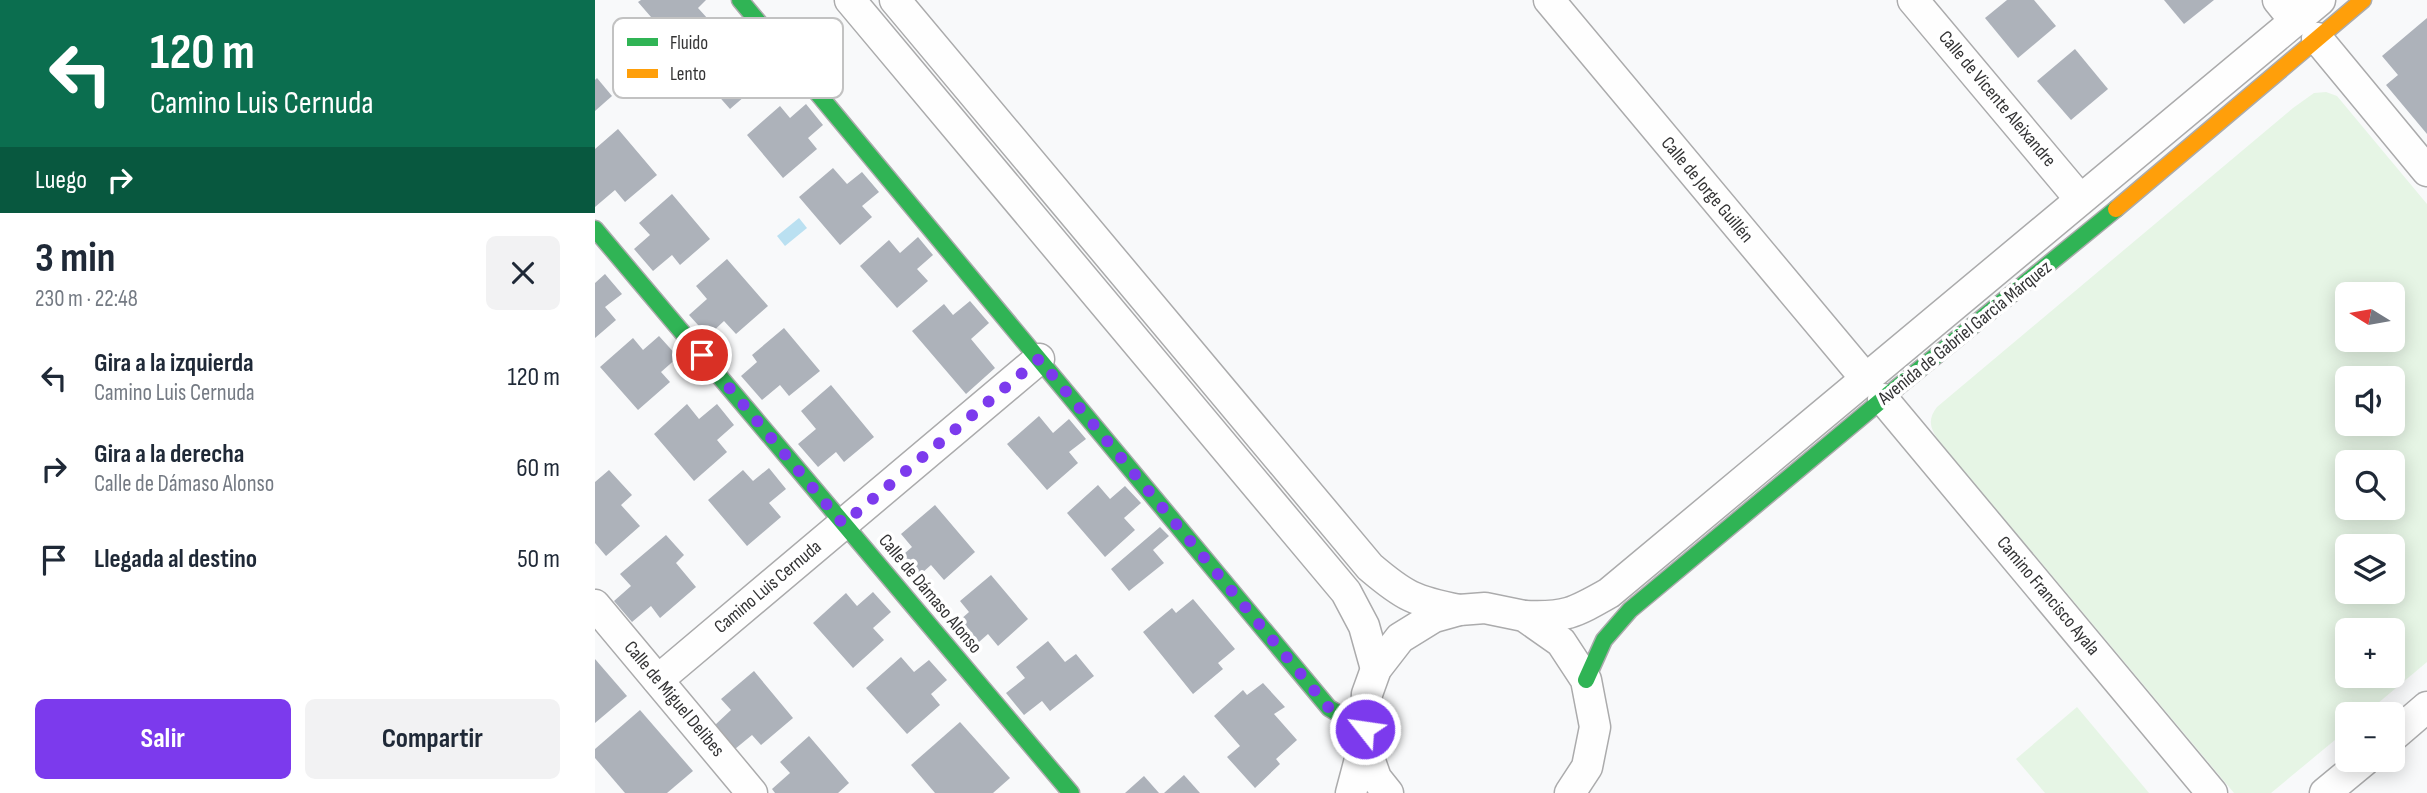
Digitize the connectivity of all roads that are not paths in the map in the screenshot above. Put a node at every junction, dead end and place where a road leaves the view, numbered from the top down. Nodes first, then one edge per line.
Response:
1 (740, 0) edge
2 (850, 0) edge
3 (895, 0) edge
4 (1549, 0) edge
5 (1913, 0) edge
6 (2320, 0) edge
7 (2363, 0) edge
8 (755, 18) edge
9 (2297, 20) edge
10 (822, 98) edge
11 (2427, 171) edge
12 (2080, 199) junction
13 (595, 229) edge
14 (1039, 359) junction
15 (1875, 389) junction
16 (843, 524) junction
17 (595, 605) edge
18 (1458, 610) junction
19 (1524, 617) junction
20 (1376, 669) junction
21 (658, 680) junction
22 (1587, 680) junction
23 (2427, 707) edge
24 (2405, 726) edge
25 (1365, 736) junction
26 (2350, 772) edge
27 (1588, 780) edge
28 (752, 793) edge
29 (1071, 793) edge
30 (1351, 793) edge
31 (1388, 793) edge
32 (1570, 793) edge
33 (2212, 793) edge
34 (2325, 793) edge

1 - 8 street
2 - 20 street
3 - 18 street
4 - 15 street, Calle de Jorge Guillén
5 - 12 street, Calle de Vicente Aleixandre
6 - 9 street, Avenida de Gabriel García Márquez
7 - 9 street, Avenida de Gabriel García Márquez
9 - 11 street
9 - 12 street, Avenida de Gabriel García Márquez
9 - 15 street, Avenida de Gabriel García Márquez
10 - 14 street
12 - 15 street, Avenida de Gabriel García Márquez
13 - 16 street, Calle de Dámaso Alonso
14 - 16 street, Camino Luis Cernuda
14 - 25 street
15 - 19 street, Avenida de Gabriel García Márquez
15 - 22 street, Avenida de Gabriel García Márquez
15 - 33 street, Camino Francisco Ayala
16 - 21 street, Camino Luis Cernuda
16 - 29 street, Calle de Dámaso Alonso
17 - 21 street, Calle de Miguel Delibes
18 - 19 street
18 - 20 street
19 - 22 street
20 - 25 street
21 - 28 street, Calle de Miguel Delibes
22 - 27 street
23 - 24 street
25 - 30 street
25 - 31 street
26 - 34 street
27 - 32 street

